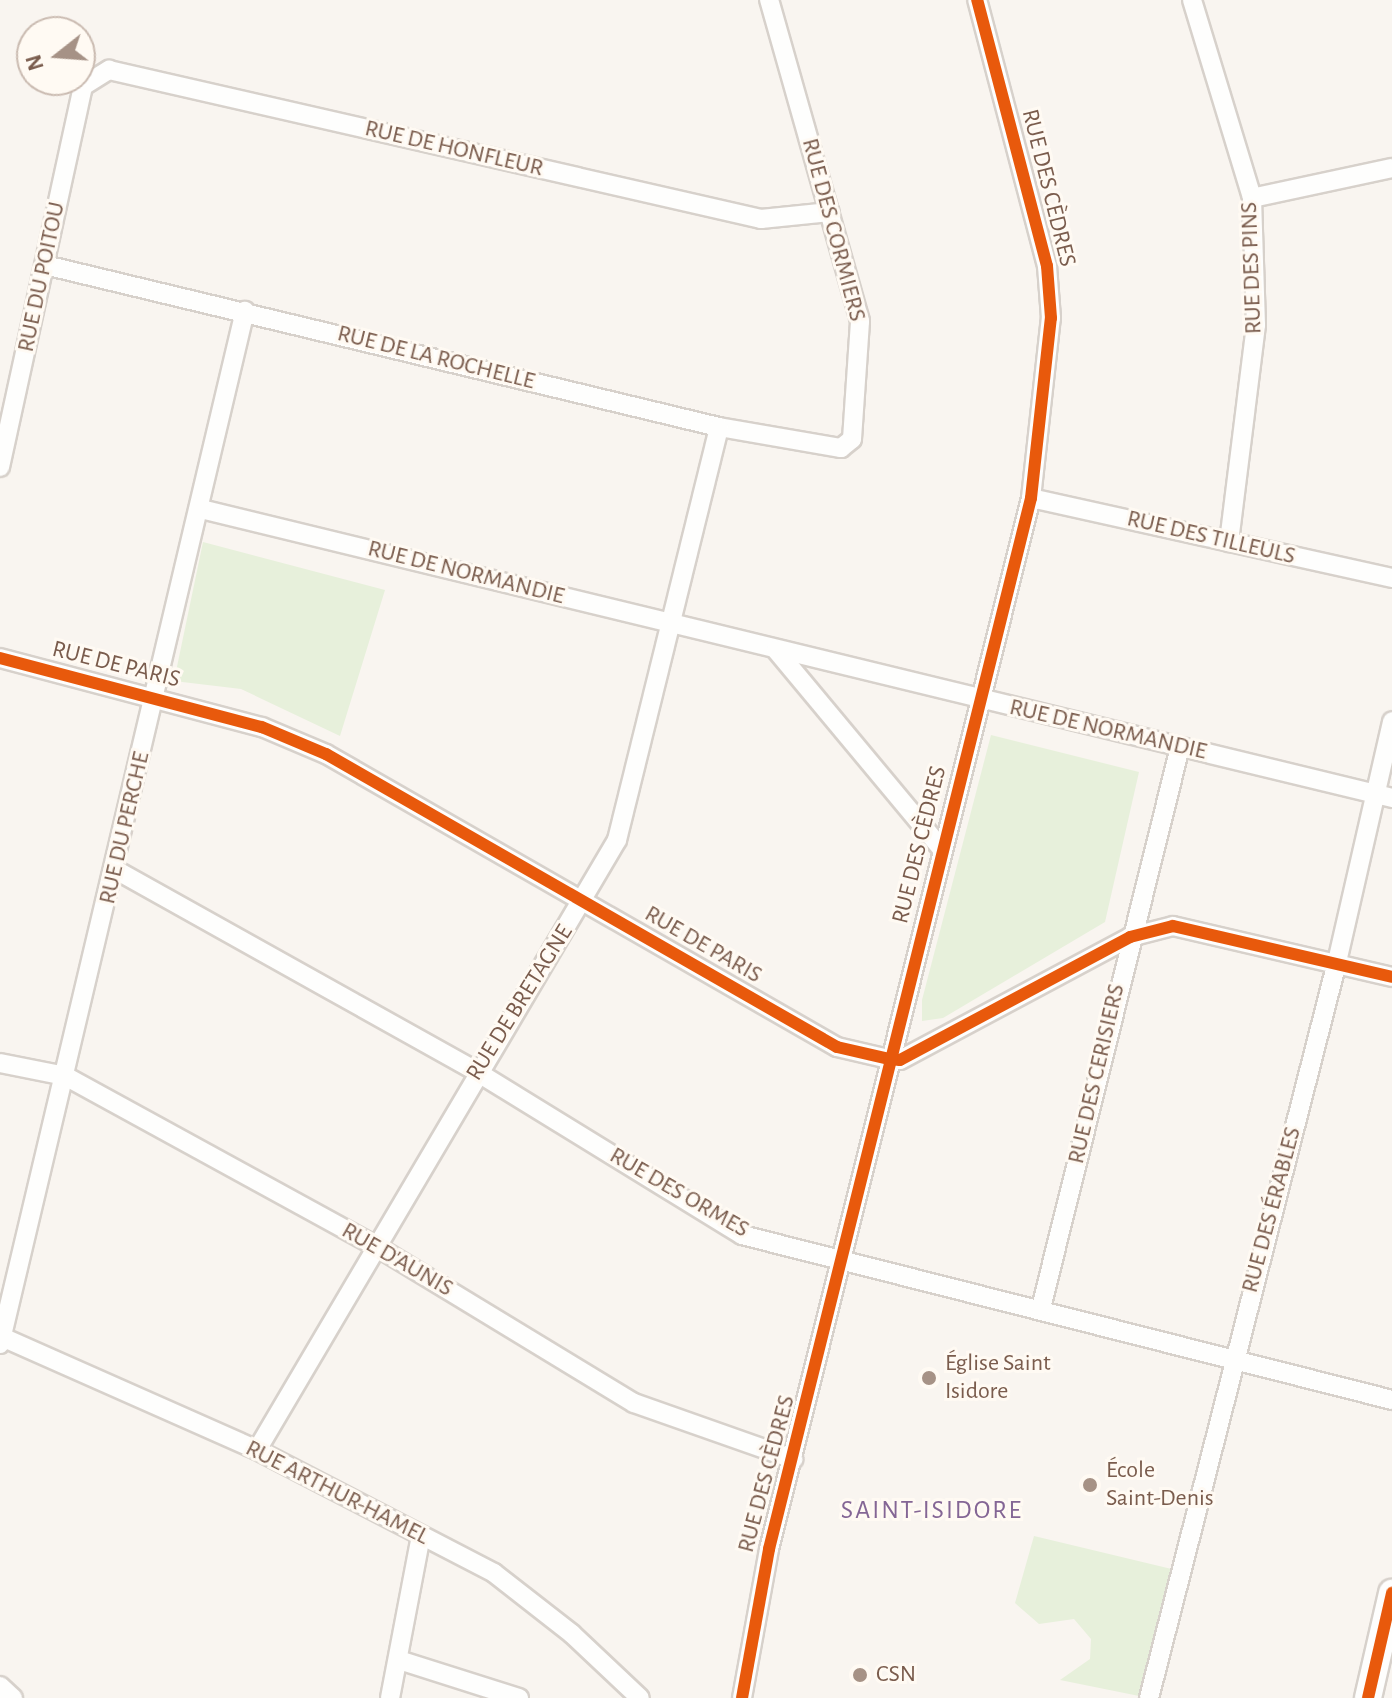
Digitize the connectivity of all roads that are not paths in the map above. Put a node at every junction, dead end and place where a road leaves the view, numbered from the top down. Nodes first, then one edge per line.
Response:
1 (769, 0) edge
2 (977, 0) edge
3 (1192, 0) edge
4 (96, 78) edge
5 (81, 96) edge
6 (1392, 168) edge
7 (1252, 198) junction
8 (830, 212) junction
9 (45, 265) junction
10 (245, 311) junction
11 (719, 427) junction
12 (829, 445) joint
13 (0, 467) edge
14 (1031, 498) junction
15 (201, 509) junction
16 (1229, 542) junction
17 (1392, 578) edge
18 (673, 623) junction
19 (776, 650) junction
20 (0, 658) edge
21 (155, 697) junction
22 (980, 699) junction
23 (1392, 721) edge
24 (1180, 747) junction
25 (1385, 796) edge
26 (942, 849) junction
27 (116, 870) junction
28 (584, 902) junction
29 (1130, 937) junction
30 (1337, 962) junction
31 (1392, 977) edge
32 (889, 1059) junction
33 (0, 1063) edge
34 (477, 1072) junction
35 (65, 1076) junction
36 (374, 1245) junction
37 (845, 1259) junction
38 (1041, 1308) junction
39 (1, 1341) edge
40 (1233, 1361) junction
41 (1392, 1400) edge
42 (257, 1450) junction
43 (793, 1459) junction
44 (421, 1536) junction
45 (1392, 1593) edge
46 (399, 1660) junction
47 (0, 1686) edge
48 (13, 1698) edge
49 (390, 1698) edge
50 (519, 1698) edge
51 (640, 1698) edge
52 (742, 1698) edge
53 (1149, 1698) edge
54 (1368, 1698) edge

1 - 8 street, RUE DES CORMIERS
2 - 14 street, RUE DES CÈDRES
3 - 7 street, RUE DES PINS
4 - 8 street, RUE DE HONFLEUR
5 - 9 street, RUE DU POITOU
6 - 7 street
7 - 16 street, RUE DES PINS
8 - 12 street, RUE DES CORMIERS
9 - 10 street, RUE DE LA ROCHELLE
9 - 13 street, RUE DU POITOU
10 - 11 street, RUE DE LA ROCHELLE
10 - 15 street, RUE DU PERCHE
11 - 12 street, RUE DE LA ROCHELLE
11 - 18 street, RUE DE BRETAGNE
14 - 16 street, RUE DES TILLEULS
14 - 22 street, RUE DES CÈDRES
15 - 18 street, RUE DE NORMANDIE
15 - 21 street, RUE DU PERCHE
16 - 17 street, RUE DES TILLEULS
18 - 19 street, RUE DE NORMANDIE
18 - 28 street, RUE DE BRETAGNE
19 - 22 street, RUE DE NORMANDIE
19 - 26 street
20 - 21 street, RUE DE PARIS
21 - 27 street, RUE DU PERCHE
21 - 28 street, RUE DE PARIS
22 - 24 street, RUE DE NORMANDIE
22 - 26 street, RUE DES CÈDRES
23 - 25 street, RUE DES ÉRABLES
24 - 25 street, RUE DE NORMANDIE
24 - 29 street, RUE DES CERISIERS
25 - 30 street, RUE DES ÉRABLES
26 - 32 street, RUE DES CÈDRES
27 - 34 street, RUE DES ORMES
27 - 35 street, RUE DU PERCHE
28 - 32 street, RUE DE PARIS
28 - 34 street, RUE DE BRETAGNE
29 - 30 street
29 - 32 street
29 - 38 street, RUE DES CERISIERS
30 - 31 street
30 - 40 street, RUE DES ÉRABLES
32 - 37 street, RUE DES CÈDRES
33 - 35 street, RUE D'AUNIS
34 - 36 street, RUE DE BRETAGNE
34 - 37 street, RUE DES ORMES
35 - 36 street, RUE D'AUNIS
35 - 39 street, RUE DU PERCHE
36 - 42 street, RUE DE BRETAGNE
36 - 43 street, RUE D'AUNIS
37 - 38 street, RUE DES ORMES
37 - 43 street, RUE DES CÈDRES
38 - 40 street, RUE DES ORMES
39 - 42 street, RUE ARTHUR-HAMEL
40 - 41 street, RUE DES ORMES
40 - 53 street, RUE DES ÉRABLES
42 - 44 street, RUE ARTHUR-HAMEL
43 - 52 street, RUE DES CÈDRES
44 - 46 street
44 - 51 street, RUE ARTHUR-HAMEL
45 - 54 main road
46 - 49 street
46 - 50 street
47 - 48 street

